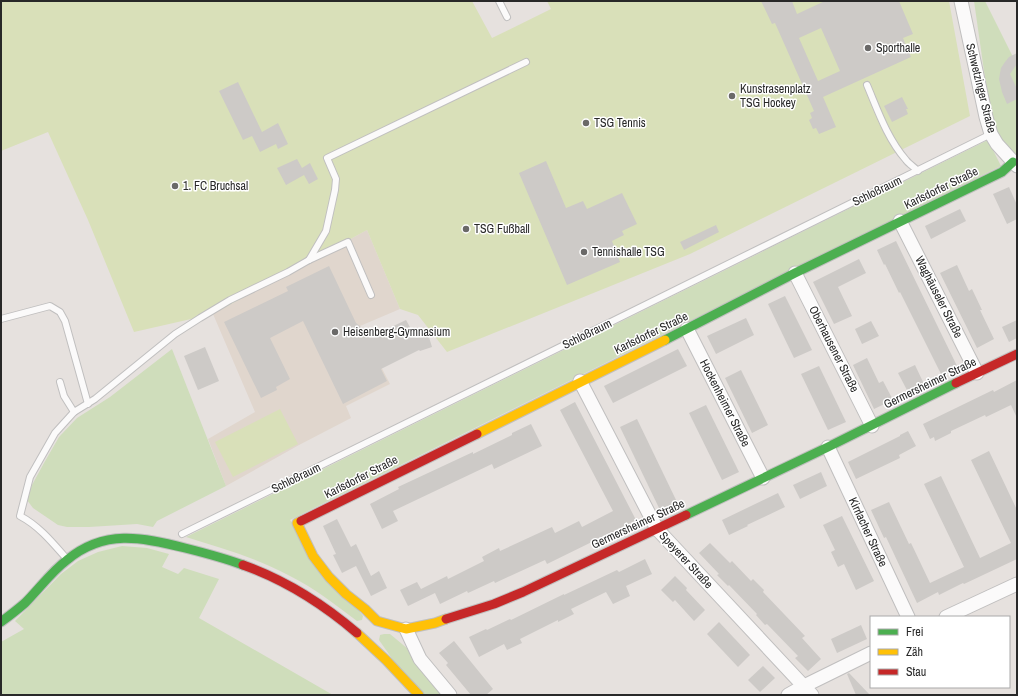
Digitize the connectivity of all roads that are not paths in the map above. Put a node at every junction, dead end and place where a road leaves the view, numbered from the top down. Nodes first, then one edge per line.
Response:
1 (499, 1) edge
2 (962, 1) edge
3 (507, 17) dead end
4 (526, 62) dead end
5 (867, 85) dead end
6 (991, 134) junction
7 (1015, 164) edge
8 (918, 171) junction
9 (900, 221) junction
10 (309, 260) junction
11 (795, 273) junction
12 (371, 295) dead end
13 (1, 319) edge
14 (687, 329) junction
15 (1017, 354) edge
16 (977, 373) junction
17 (580, 381) junction
18 (60, 382) dead end
19 (88, 404) junction
20 (74, 412) junction
21 (872, 426) junction
22 (828, 447) junction
23 (763, 478) junction
24 (297, 523) joint
25 (657, 529) junction
26 (182, 534) dead end
27 (67, 559) junction
28 (1015, 590) edge
29 (908, 616) edge
30 (949, 616) edge
31 (377, 621) junction
32 (1, 622) edge
33 (406, 629) junction
34 (362, 637) junction
35 (870, 653) edge
36 (808, 691) edge
37 (419, 695) edge
38 (450, 695) edge
39 (788, 695) edge

1 - 3 lane
2 - 6 street, Schwetzinger Straße
4 - 10 lane
5 - 8 lane
6 - 7 street, Schwetzinger Straße
6 - 8 lane, Schloßraum
7 - 9 street, Karlsdorfer Straße
8 - 26 lane, Schloßraum
9 - 11 street, Karlsdorfer Straße
9 - 16 street, Waghäuseler Straße
10 - 12 lane
10 - 19 lane
11 - 14 street, Karlsdorfer Straße
11 - 21 street, Oberhausener Straße
13 - 19 lane
14 - 17 street, Karlsdorfer Straße
14 - 23 street, Hockenheimer Straße
15 - 16 street, Germersheimer Straße
16 - 21 street, Germersheimer Straße
17 - 24 street, Karlsdorfer Straße
17 - 25 street, Speyerer Straße
18 - 20 lane
19 - 20 lane
20 - 27 lane
21 - 22 street, Germersheimer Straße
22 - 23 street, Germersheimer Straße
22 - 29 street, Kirrlacher Straße
23 - 25 street, Germersheimer Straße
24 - 31 street, Germersheimer Straße
25 - 33 street, Germersheimer Straße
25 - 36 street, Speyerer Straße
27 - 32 street
27 - 34 street
28 - 30 street
31 - 33 street, Germersheimer Straße
31 - 34 street
33 - 38 street
34 - 37 street
35 - 36 street
36 - 39 street

